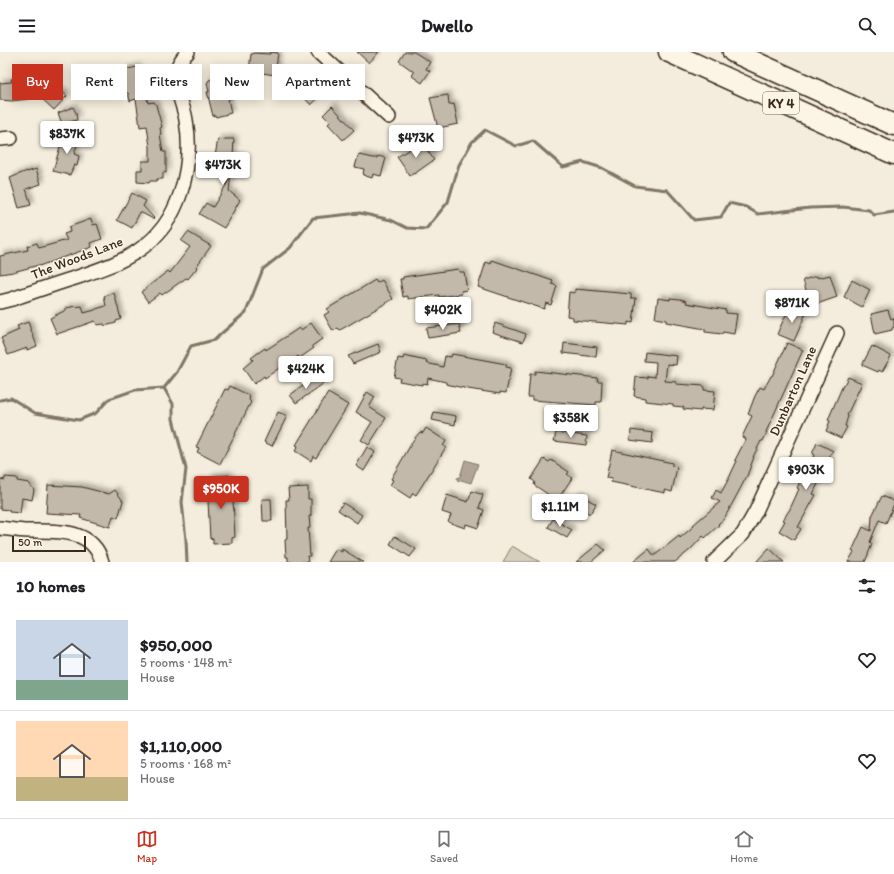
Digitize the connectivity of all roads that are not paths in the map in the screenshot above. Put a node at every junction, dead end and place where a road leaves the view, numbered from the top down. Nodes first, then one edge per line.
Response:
1 (188, 52) edge
2 (318, 52) edge
3 (669, 52) edge
4 (733, 52) edge
5 (389, 117) dead end
6 (894, 125) edge
7 (894, 154) edge
8 (0, 302) edge
9 (837, 334) dead end
10 (0, 528) edge
11 (717, 561) edge
12 (102, 562) edge

1 - 8 street, The Woods Lane
2 - 5 street
3 - 7 highway, KY 4
4 - 6 highway, KY 4
9 - 11 street, Dunbarton Lane
10 - 12 street

